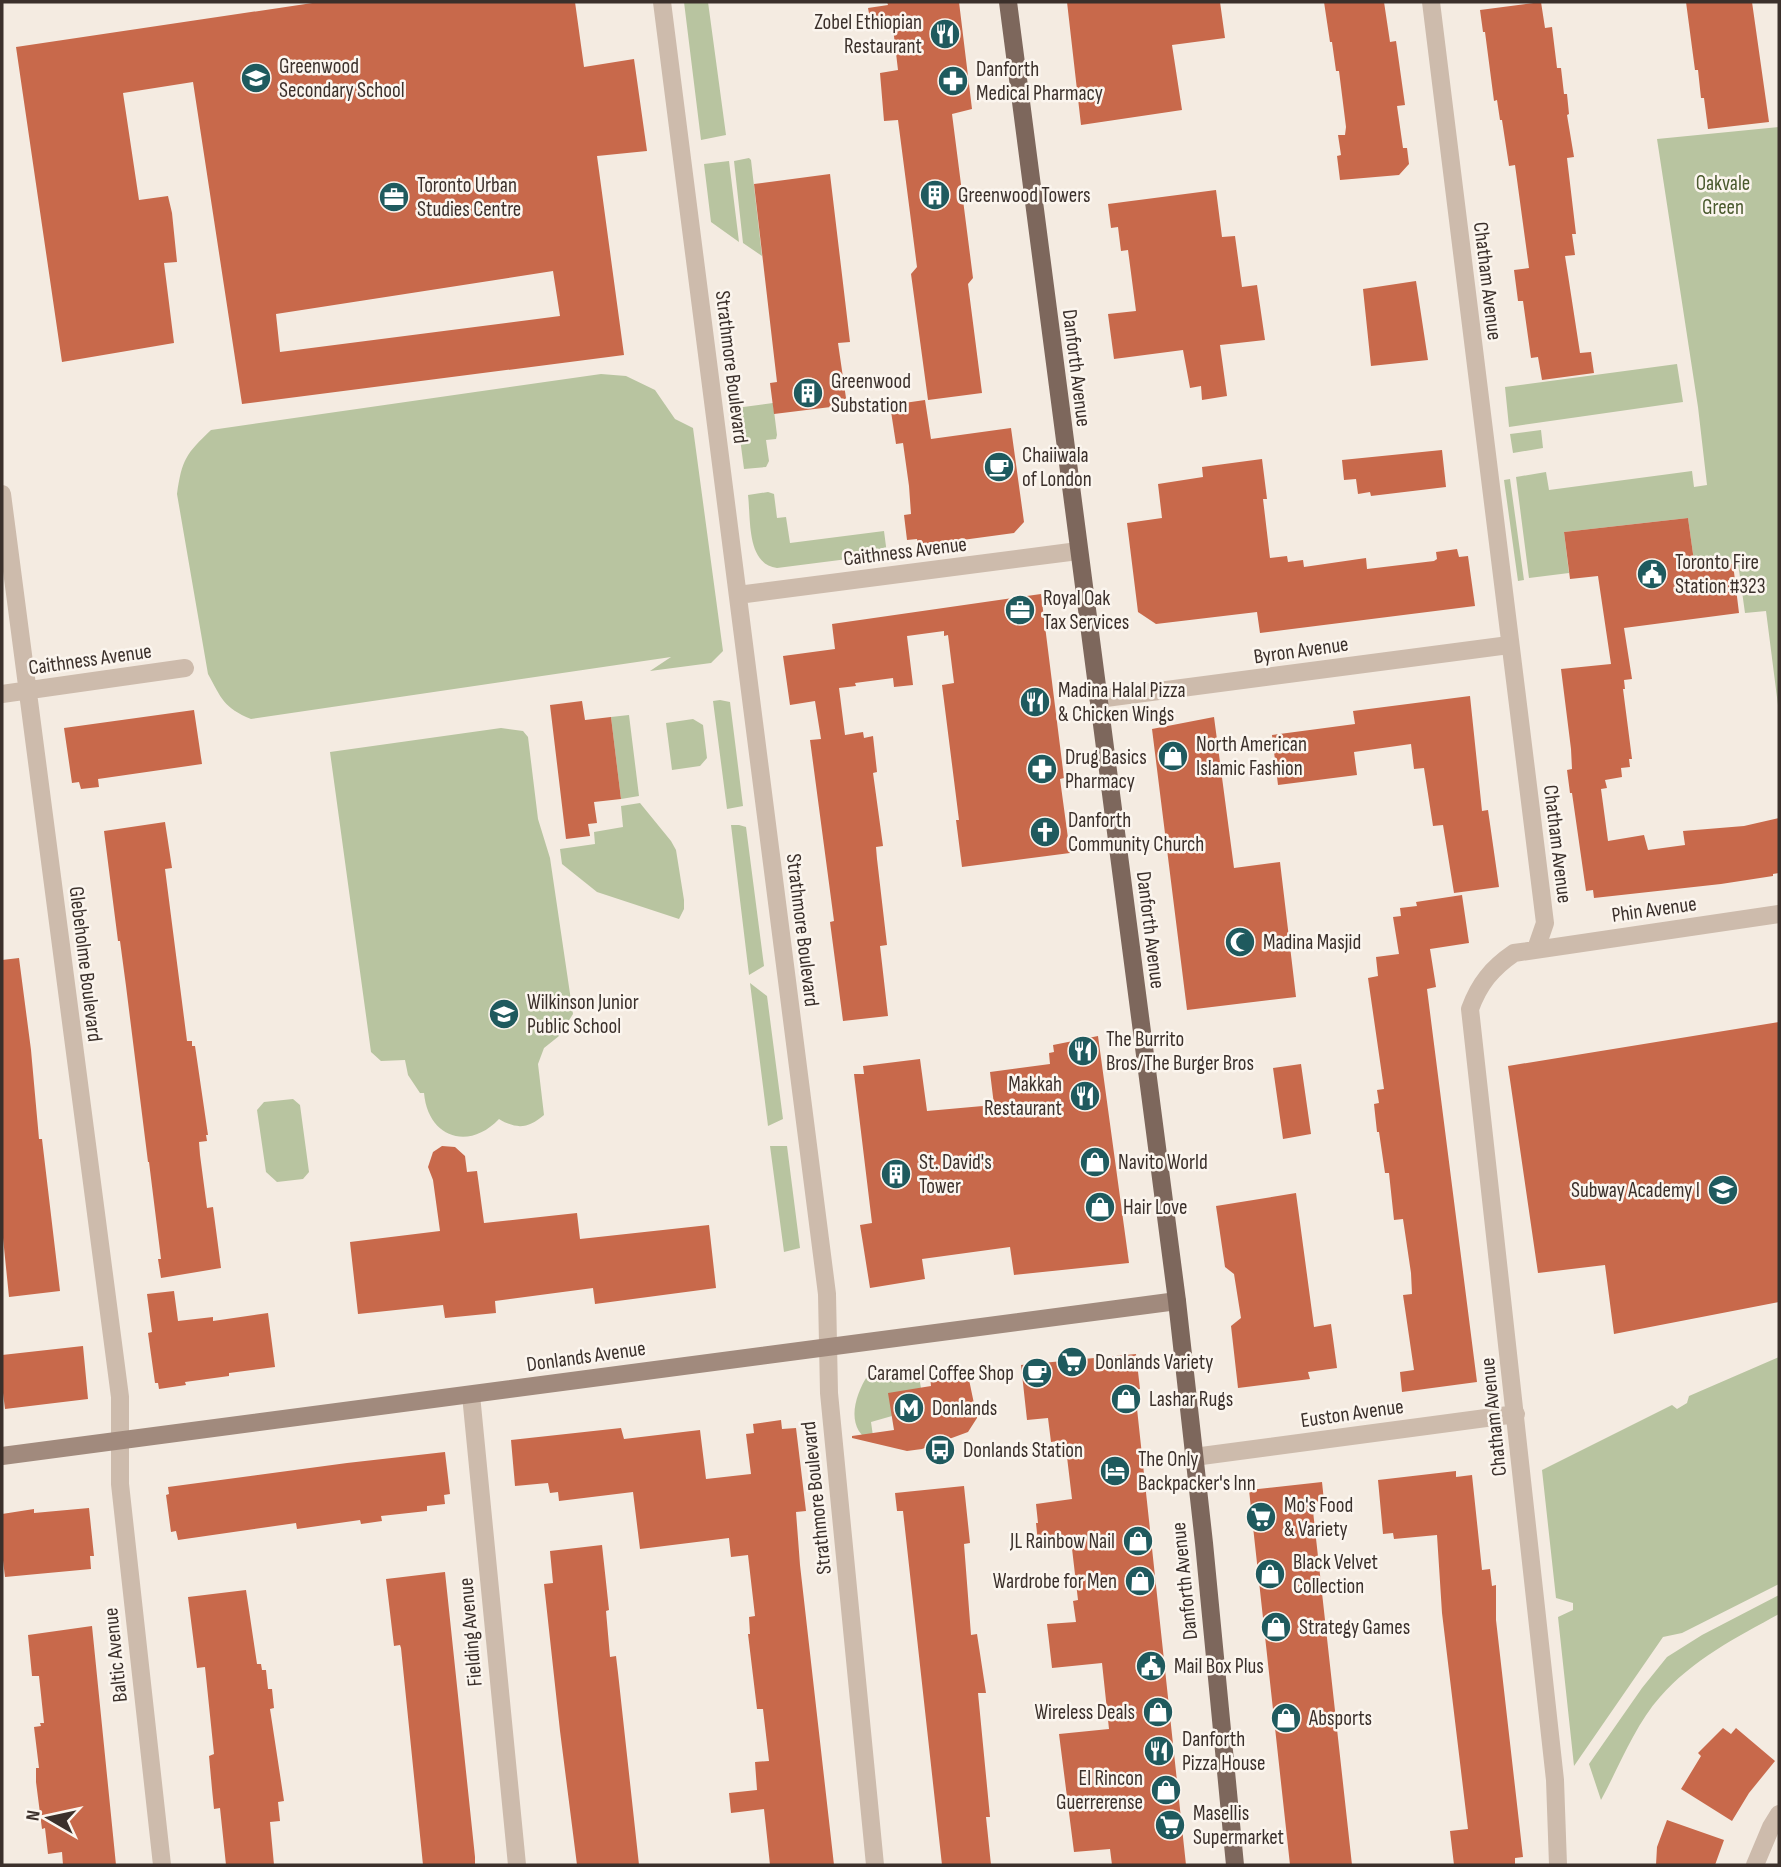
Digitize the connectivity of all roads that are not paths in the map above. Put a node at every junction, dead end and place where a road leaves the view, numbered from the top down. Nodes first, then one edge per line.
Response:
1 (662, 2) edge
2 (1008, 2) edge
3 (1431, 2) edge
4 (2, 494) edge
5 (1078, 551) junction
6 (738, 595) junction
7 (1510, 645) junction
8 (186, 668) dead end
9 (27, 691) junction
10 (2, 694) edge
11 (1098, 699) junction
12 (1779, 914) edge
13 (1536, 949) junction
14 (1177, 1301) junction
15 (826, 1347) junction
16 (471, 1395) junction
17 (1516, 1414) junction
18 (119, 1440) junction
19 (2, 1456) edge
20 (1194, 1457) junction
21 (1779, 1814) edge
22 (162, 1865) edge
23 (517, 1865) edge
24 (875, 1865) edge
25 (1235, 1865) edge
26 (1558, 1865) edge
27 (1755, 1865) edge

1 - 6 street, Strathmore Boulevard
2 - 5 main road, Danforth Avenue
3 - 7 street, Chatham Avenue
4 - 9 street, Glebeholme Boulevard
5 - 6 street, Caithness Avenue
5 - 11 main road, Danforth Avenue
6 - 15 street, Strathmore Boulevard
7 - 11 street, Byron Avenue
7 - 13 street, Chatham Avenue
8 - 9 street, Caithness Avenue
9 - 10 street, Caithness Avenue
9 - 18 street, Glebeholme Boulevard
11 - 14 main road, Danforth Avenue
12 - 13 street, Phin Avenue
13 - 17 street, Chatham Avenue
14 - 15 street, Donlands Avenue
14 - 20 main road, Danforth Avenue
15 - 16 street, Donlands Avenue
15 - 24 street, Strathmore Boulevard
16 - 18 street, Donlands Avenue
16 - 23 street, Fielding Avenue
17 - 20 street, Euston Avenue
17 - 26 street, Chatham Avenue
18 - 19 street, Donlands Avenue
18 - 22 street, Baltic Avenue
20 - 25 main road, Danforth Avenue
21 - 27 street

